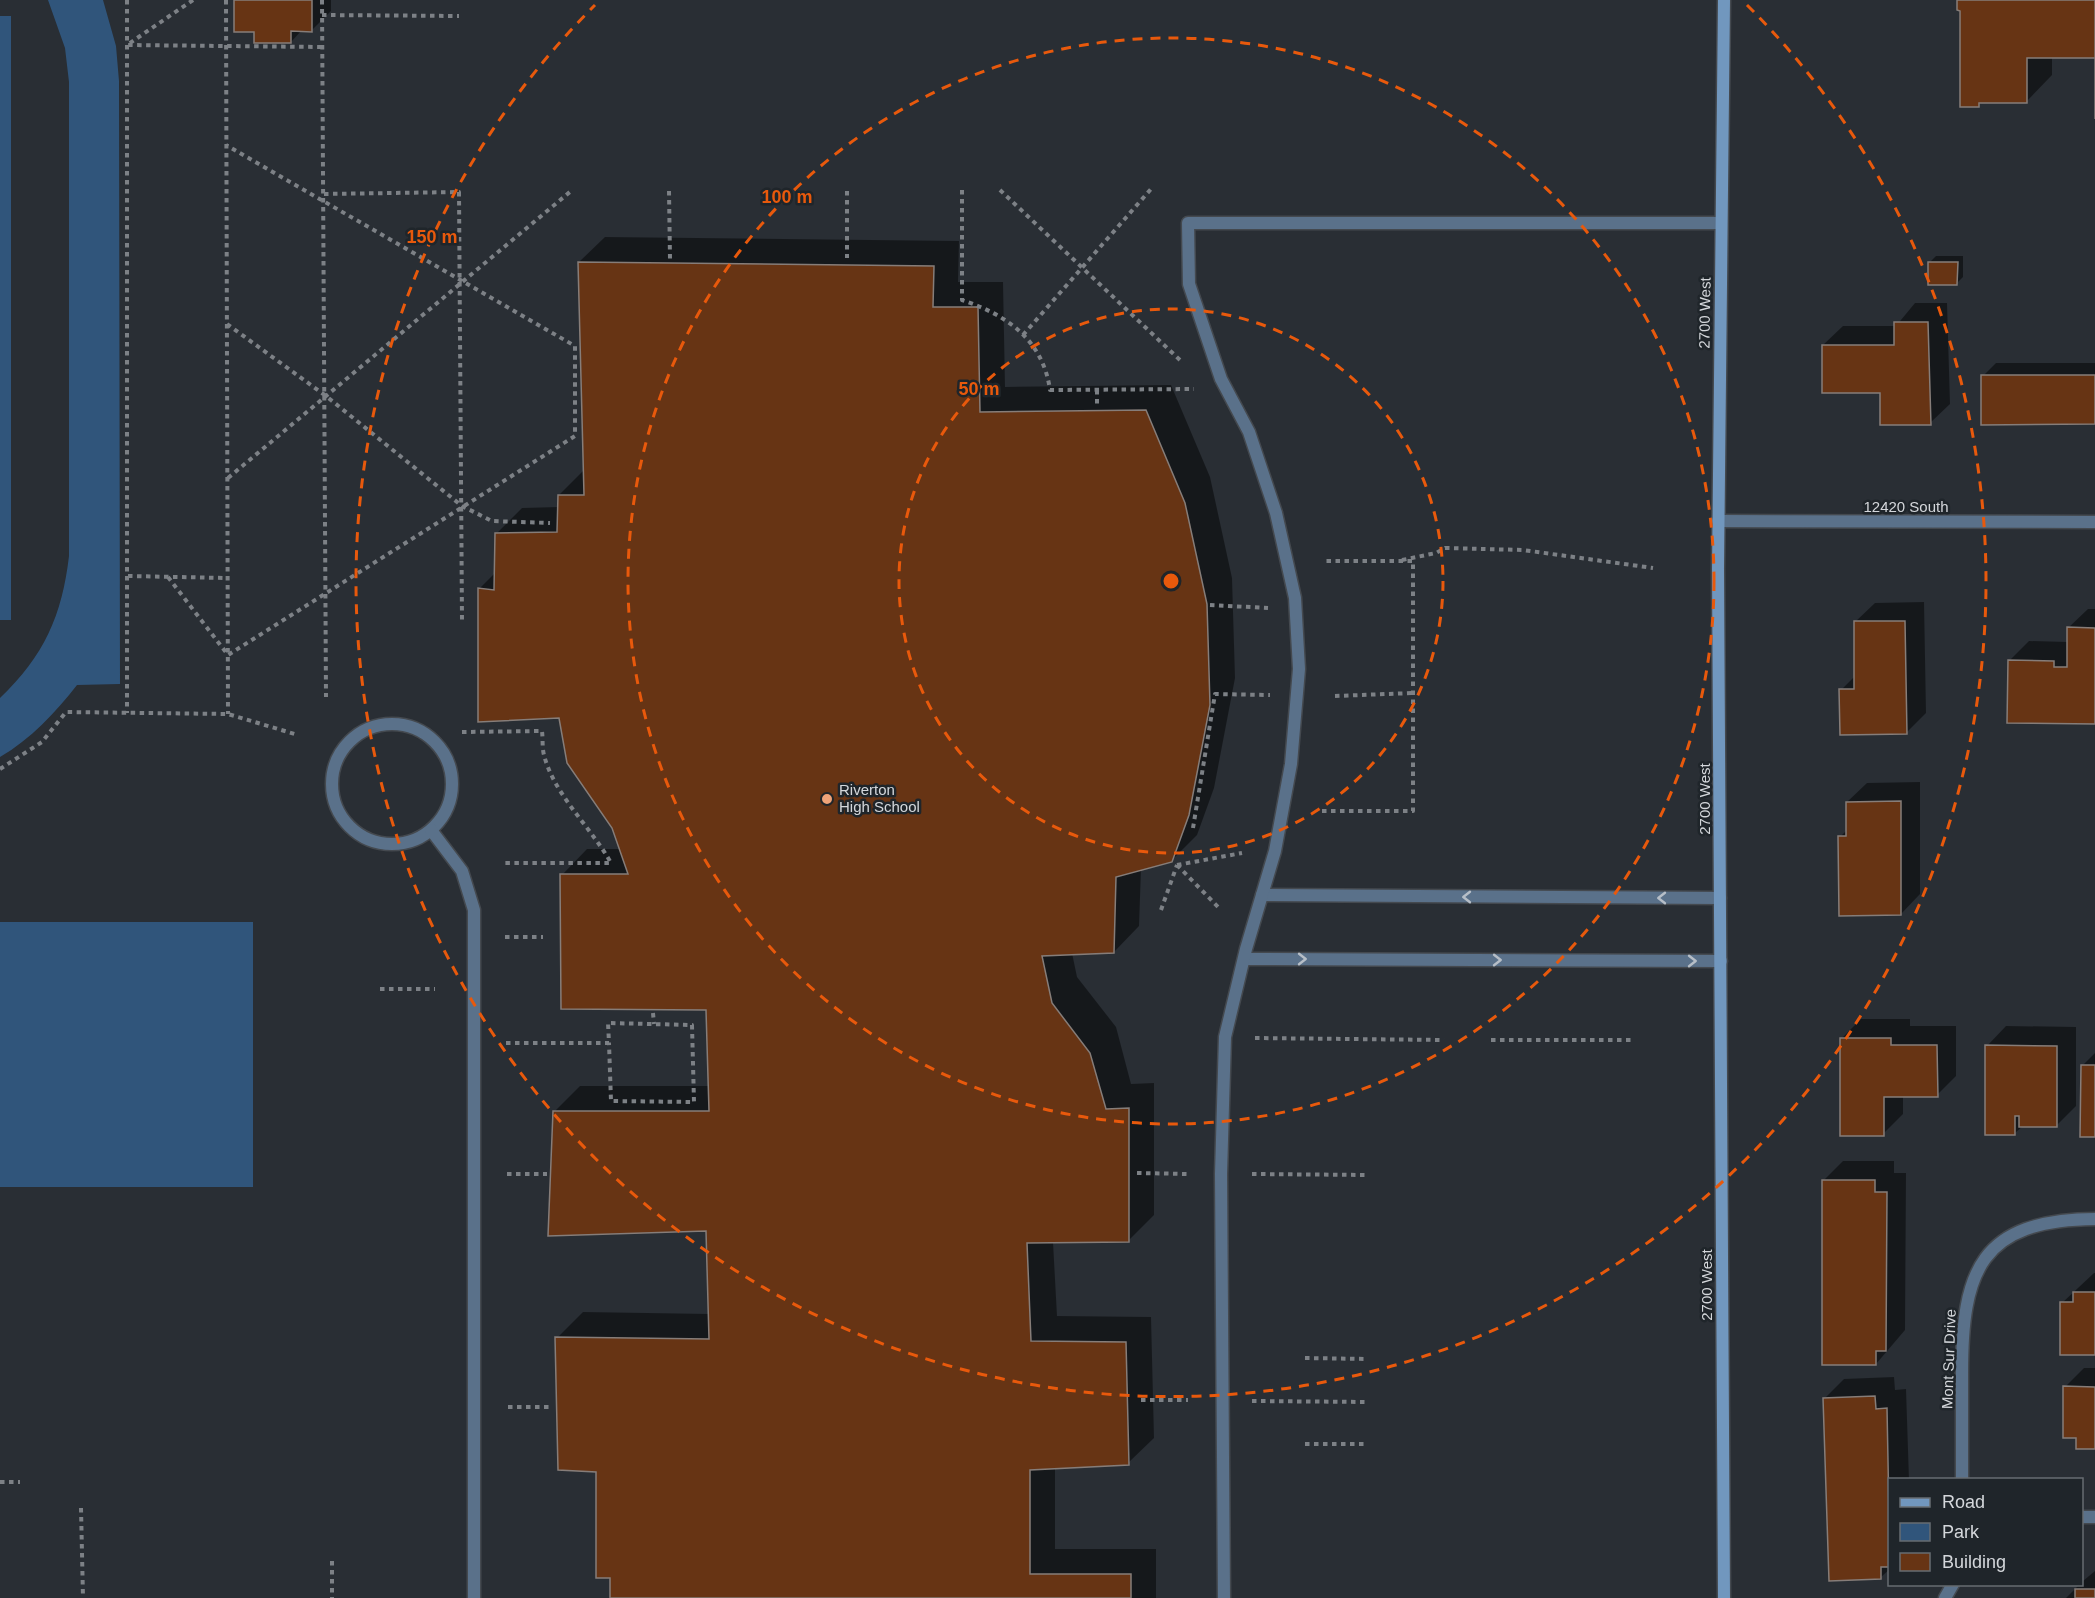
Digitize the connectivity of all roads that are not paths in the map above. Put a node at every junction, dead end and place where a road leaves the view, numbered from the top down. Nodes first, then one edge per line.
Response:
1 (1724, 0) edge
2 (1721, 223) junction
3 (1718, 521) junction
4 (2095, 522) edge
5 (431, 830) junction
6 (1262, 895) junction
7 (1720, 898) junction
8 (1244, 959) junction
9 (1721, 961) junction
10 (2095, 1219) edge
11 (1962, 1478) edge
12 (474, 1598) edge
13 (1224, 1598) edge
14 (1724, 1598) edge

1 - 2 main road, 2700 West
2 - 3 main road, 2700 West
2 - 6 street
3 - 4 street, 12420 South
3 - 7 main road, 2700 West
5 - 5 street
5 - 12 street
7 -> 6 street
6 - 8 street
7 - 9 main road, 2700 West
8 -> 9 street
8 - 13 street
9 - 14 main road, 2700 West
10 - 11 street, Mont Sur Drive

